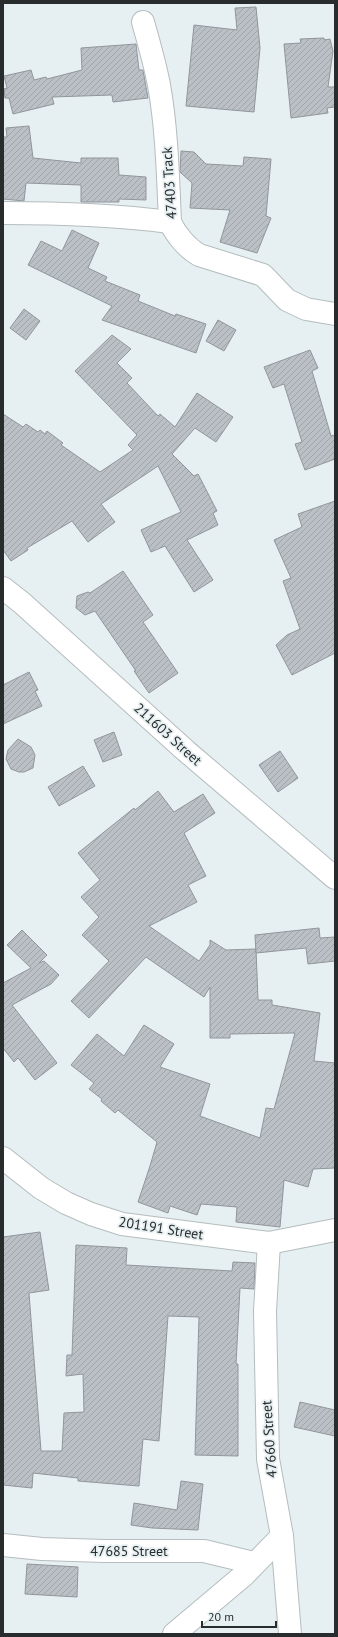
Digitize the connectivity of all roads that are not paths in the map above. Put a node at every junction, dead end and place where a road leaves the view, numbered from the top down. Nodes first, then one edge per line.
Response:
1 (143, 22) dead end
2 (3, 213) edge
3 (170, 222) junction
4 (335, 314) edge
5 (3, 588) edge
6 (335, 878) edge
7 (3, 1158) edge
8 (335, 1230) edge
9 (269, 1243) junction
10 (282, 1536) junction
11 (3, 1545) edge
12 (254, 1563) junction
13 (174, 1634) edge
14 (290, 1634) edge

1 - 3 street, 47403 Track
2 - 3 street
3 - 4 street, 47403 Track
5 - 6 street, 211603 Street
7 - 9 street, 201191 Street
8 - 9 street, 201191 Street
9 - 10 street, 47660 Street
10 - 12 street
10 - 14 street, 47660 Street
11 - 12 street, 47685 Street
12 - 13 street

